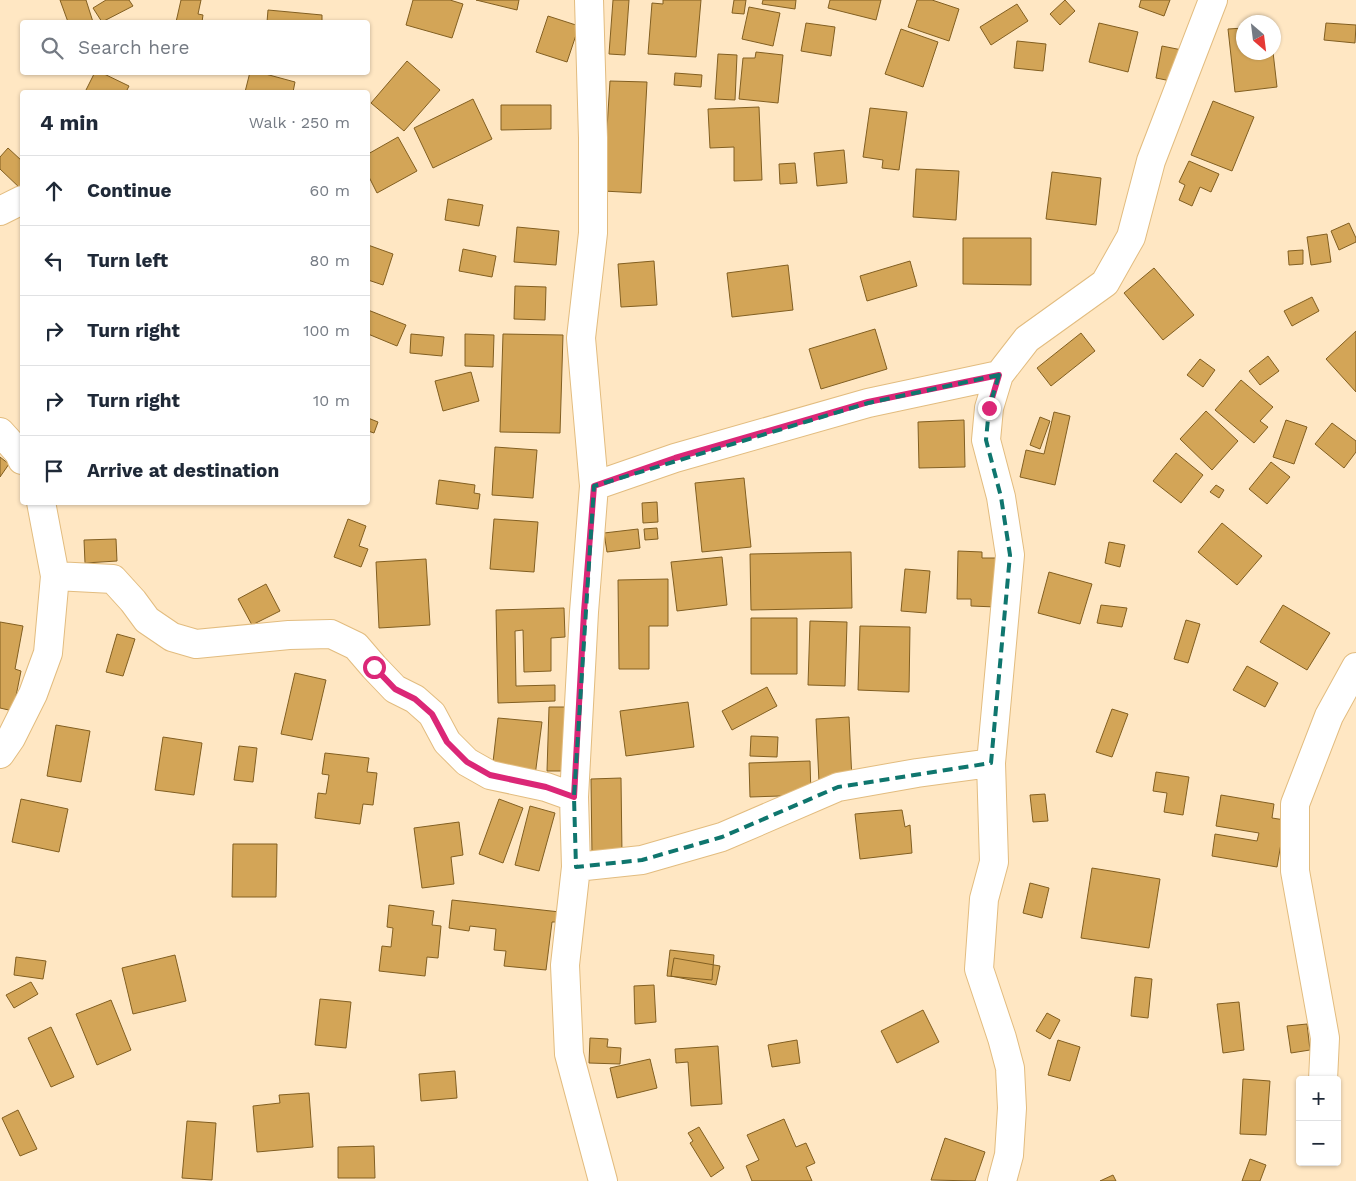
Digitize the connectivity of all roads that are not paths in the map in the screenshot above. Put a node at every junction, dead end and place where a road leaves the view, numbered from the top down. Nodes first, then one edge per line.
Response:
1 (589, 0) edge
2 (1213, 0) edge
3 (20, 201) edge
4 (0, 211) edge
5 (999, 375) junction
6 (0, 432) edge
7 (20, 455) edge
8 (594, 486) junction
9 (42, 505) edge
10 (55, 576) junction
11 (1356, 667) edge
12 (0, 754) edge
13 (991, 762) junction
14 (574, 797) junction
15 (576, 867) junction
16 (1323, 1076) edge
17 (603, 1181) edge
18 (1002, 1181) edge

1 - 8 street
2 - 5 street
3 - 4 street
5 - 8 street
5 - 13 street
6 - 7 street
8 - 14 street
9 - 10 street
10 - 12 street
10 - 14 street
11 - 16 street
13 - 15 street
13 - 18 street
14 - 15 street
15 - 17 street

